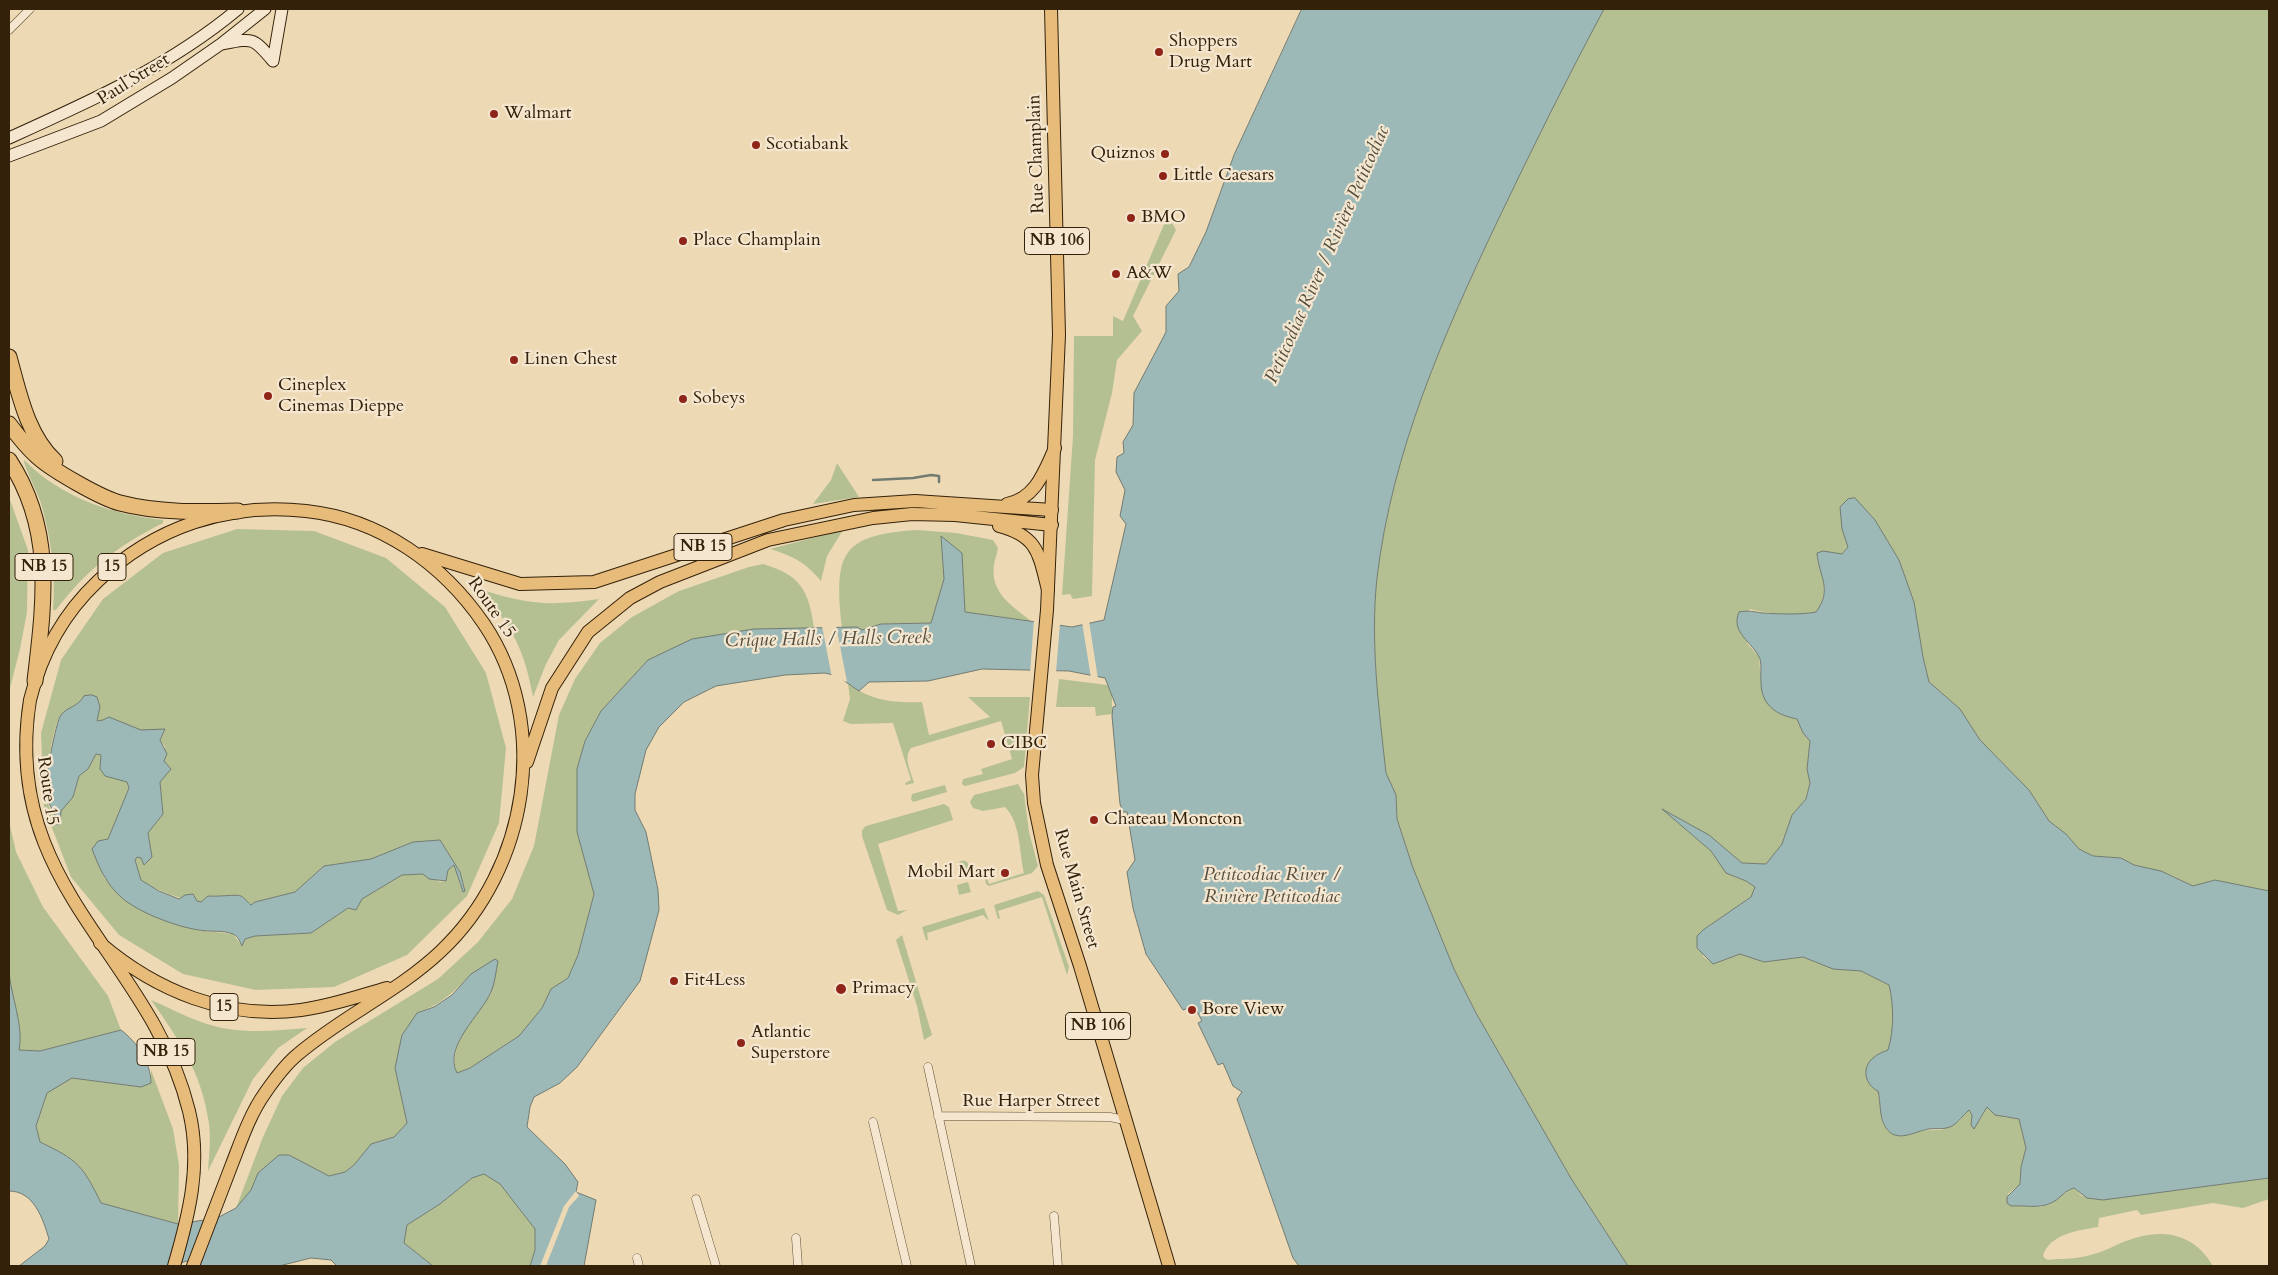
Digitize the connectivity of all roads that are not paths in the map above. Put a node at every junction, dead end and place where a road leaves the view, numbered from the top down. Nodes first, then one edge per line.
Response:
1 (30, 9) edge
2 (227, 9) edge
3 (238, 9) edge
4 (265, 9) edge
5 (282, 9) edge
6 (1051, 9) edge
7 (217, 26) junction
8 (9, 30) edge
9 (221, 44) junction
10 (9, 138) edge
11 (9, 156) edge
12 (9, 357) edge
13 (9, 424) edge
14 (1056, 448) junction
15 (9, 460) edge
16 (72, 478) junction
17 (994, 506) junction
18 (1052, 510) junction
19 (238, 511) junction
20 (955, 515) junction
21 (1052, 526) junction
22 (414, 552) junction
23 (1048, 590) junction
24 (35, 681) junction
25 (524, 771) junction
26 (75, 916) junction
27 (399, 985) junction
28 (928, 1067) dead end
29 (938, 1116) junction
30 (1124, 1120) junction
31 (873, 1122) dead end
32 (696, 1199) dead end
33 (1054, 1216) dead end
34 (796, 1238) dead end
35 (1164, 1249) junction
36 (174, 1266) edge
37 (193, 1266) edge
38 (716, 1266) edge
39 (798, 1266) edge
40 (907, 1266) edge
41 (970, 1266) edge
42 (1058, 1266) edge
43 (1162, 1266) edge
44 (1169, 1266) edge

1 - 8 street
2 - 7 main road
3 - 7 main road
4 - 9 main road, Paul Street
5 - 9 main road
6 - 14 main road, Rue Champlain / NB 106
7 - 10 main road
9 - 11 main road, Paul Street
12 - 16 highway
13 - 16 highway, NB 15
14 - 17 main road
14 - 18 main road, NB 106
15 - 24 highway, Route 15 / NB 15
16 - 19 highway, Route 15 / NB 15
17 - 18 main road, NB 15
17 - 22 main road, NB 15
18 - 21 main road, Rue Main Street / NB 106
19 - 22 main road, Route 15 / NB 15
19 - 24 main road, 15
20 - 21 main road, NB 15
20 - 23 main road
20 - 25 main road, NB 15
21 - 23 main road, Rue Main Street / NB 106
22 - 25 main road, Route 15 / NB 15
23 - 30 main road, Rue Main Street / NB 106
24 - 26 main road, Route 15 / NB 15
25 - 27 main road, Route 15 / NB 15
26 - 27 main road, 15
26 - 36 main road, NB 15
27 - 37 main road, NB 15
28 - 29 street
29 - 30 street, Rue Harper Street
29 - 41 street
30 - 35 main road, Rue Main Street / NB 106
31 - 40 street
32 - 38 street
33 - 42 street
34 - 39 street
35 - 43 main road
35 - 44 main road, Rue Main Street / NB 106

